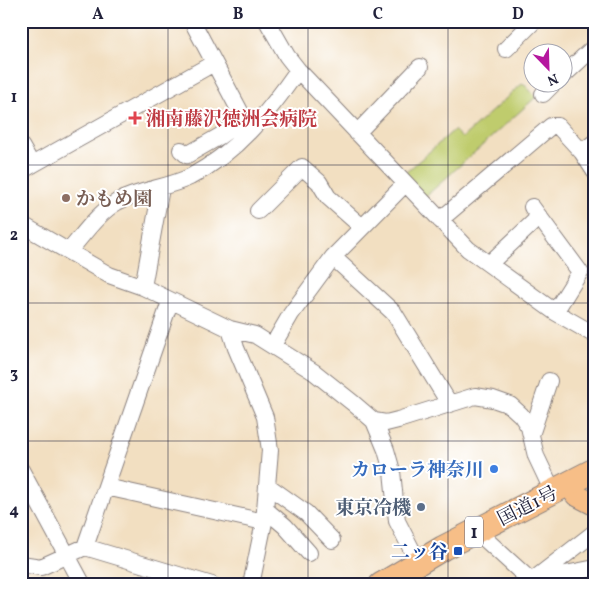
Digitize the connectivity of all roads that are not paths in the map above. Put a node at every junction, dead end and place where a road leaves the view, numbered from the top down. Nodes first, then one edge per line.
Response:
1 (192, 21) edge
2 (267, 21) edge
3 (534, 21) edge
4 (595, 46) edge
5 (506, 49) dead end
6 (214, 63) junction
7 (574, 66) edge
8 (420, 67) dead end
9 (298, 70) junction
10 (357, 133) junction
11 (21, 146) edge
12 (588, 147) edge
13 (181, 150) dead end
14 (26, 165) edge
15 (595, 172) edge
16 (405, 184) junction
17 (161, 188) junction
18 (258, 211) dead end
19 (440, 220) junction
20 (21, 224) edge
21 (362, 228) junction
22 (68, 251) junction
23 (332, 257) junction
24 (489, 264) junction
25 (143, 287) junction
26 (170, 302) junction
27 (556, 312) junction
28 (230, 329) junction
29 (595, 335) edge
30 (273, 345) junction
31 (549, 381) dead end
32 (449, 403) junction
33 (374, 421) junction
34 (531, 434) junction
35 (21, 470) edge
36 (595, 470) edge
37 (268, 486) junction
38 (106, 487) junction
39 (561, 488) junction
40 (595, 505) edge
41 (265, 516) junction
42 (595, 532) edge
43 (484, 538) dead end
44 (332, 540) dead end
45 (85, 547) junction
46 (309, 554) dead end
47 (66, 556) junction
48 (418, 562) junction
49 (21, 564) edge
50 (595, 568) edge
51 (529, 583) edge
52 (83, 585) edge
53 (212, 585) edge
54 (251, 585) edge
55 (381, 585) edge

1 - 6 street
2 - 9 street
3 - 5 street
4 - 7 street
6 - 13 street
6 - 14 street
8 - 10 street
9 - 10 street
9 - 17 street
10 - 16 street
11 - 14 street
12 - 15 street
12 - 19 street
16 - 19 street
16 - 21 street
17 - 22 street
17 - 25 street
18 - 21 street
19 - 24 street
20 - 22 street
21 - 23 street
22 - 25 street
23 - 30 street
23 - 32 street
24 - 27 street
24 - 27 street
25 - 26 street
26 - 28 street
26 - 38 street
27 - 29 street
28 - 30 street
28 - 37 street
30 - 33 street
31 - 34 street
32 - 33 street
32 - 34 street
33 - 48 street
34 - 39 street
35 - 47 street
36 - 39 highway, 国道1号 / 1
37 - 41 street
37 - 44 street
38 - 41 street
38 - 45 street
39 - 40 main road
39 - 48 highway, 国道1号 / 1
41 - 46 street
41 - 54 street
42 - 51 street
43 - 51 street
45 - 47 street
45 - 53 street
47 - 49 street
47 - 52 street
48 - 55 highway, 国道1号 / 1
50 - 51 street

